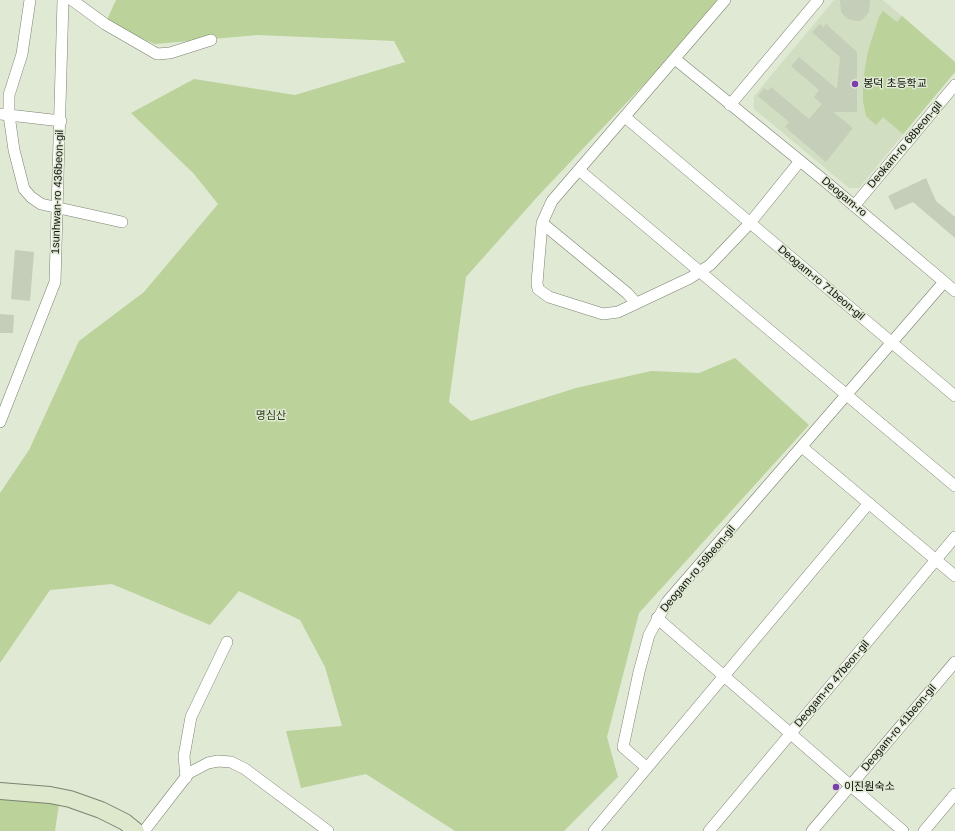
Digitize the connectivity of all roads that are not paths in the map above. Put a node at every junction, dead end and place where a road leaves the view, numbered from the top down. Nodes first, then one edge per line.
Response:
1 (30, 0) edge
2 (63, 0) edge
3 (72, 0) edge
4 (725, 0) edge
5 (818, 0) edge
6 (211, 40) dead end
7 (675, 59) junction
8 (955, 85) edge
9 (730, 105) junction
10 (4, 115) edge
11 (625, 117) junction
12 (61, 121) junction
13 (800, 161) junction
14 (579, 170) junction
15 (854, 206) junction
16 (57, 209) junction
17 (122, 222) dead end
18 (542, 223) junction
19 (750, 223) junction
20 (701, 272) junction
21 (944, 282) junction
22 (955, 291) edge
23 (636, 303) junction
24 (892, 343) junction
25 (6, 391) edge
26 (847, 394) junction
27 (955, 396) edge
28 (0, 422) edge
29 (802, 447) junction
30 (955, 486) edge
31 (869, 503) junction
32 (955, 537) edge
33 (936, 560) junction
34 (955, 576) edge
35 (657, 618) junction
36 (227, 642) dead end
37 (955, 662) edge
38 (724, 678) junction
39 (790, 734) junction
40 (647, 768) junction
41 (186, 778) junction
42 (850, 786) junction
43 (0, 792) edge
44 (955, 794) edge
45 (136, 831) edge
46 (144, 831) edge
47 (328, 831) edge
48 (594, 831) edge
49 (709, 831) edge
50 (812, 831) edge
51 (902, 831) edge
52 (924, 831) edge

1 - 10 street
2 - 12 street
3 - 6 street
4 - 7 street
5 - 9 street
7 - 9 street, Deogam-ro
7 - 11 street
8 - 15 street, Deokam-ro 68beon-gil
9 - 13 street, Deogam-ro
10 - 12 street, 1sunhwan-ro 436beon-gil
10 - 16 street
11 - 14 street
11 - 19 street, Deogam-ro 71beon-gil
12 - 16 street, 1sunhwan-ro 436beon-gil
13 - 15 street, Deogam-ro
13 - 19 street
14 - 18 street
14 - 20 street
15 - 21 street, Deogam-ro
16 - 17 street
16 - 25 street, 1sunhwan-ro 436beon-gil
18 - 23 street
18 - 23 street
19 - 20 street
19 - 24 street, Deogam-ro 71beon-gil
20 - 23 street
20 - 26 street
21 - 22 street, Deogam-ro
21 - 24 street, Deogam-ro 59beon-gil
24 - 26 street, Deogam-ro 59beon-gil
24 - 27 street
25 - 28 street, 1sunhwan-ro 436beon-gil
26 - 29 street, Deogam-ro 59beon-gil
26 - 30 street
29 - 31 street
29 - 35 street, Deogam-ro 59beon-gil
31 - 33 street
31 - 38 street
32 - 33 street, Deogam-ro 47beon-gil
33 - 34 street
33 - 39 street, Deogam-ro 47beon-gil
35 - 38 street
35 - 40 street, Deogam-ro 59beon-gil
36 - 41 street
37 - 42 street, Deogam-ro 41beon-gil
38 - 39 street
38 - 40 street
39 - 42 street
39 - 49 street, Deogam-ro 47beon-gil
40 - 48 street
41 - 46 street
41 - 47 street
42 - 50 street, Deogam-ro 41beon-gil
42 - 51 street
43 - 45 street
44 - 52 street

